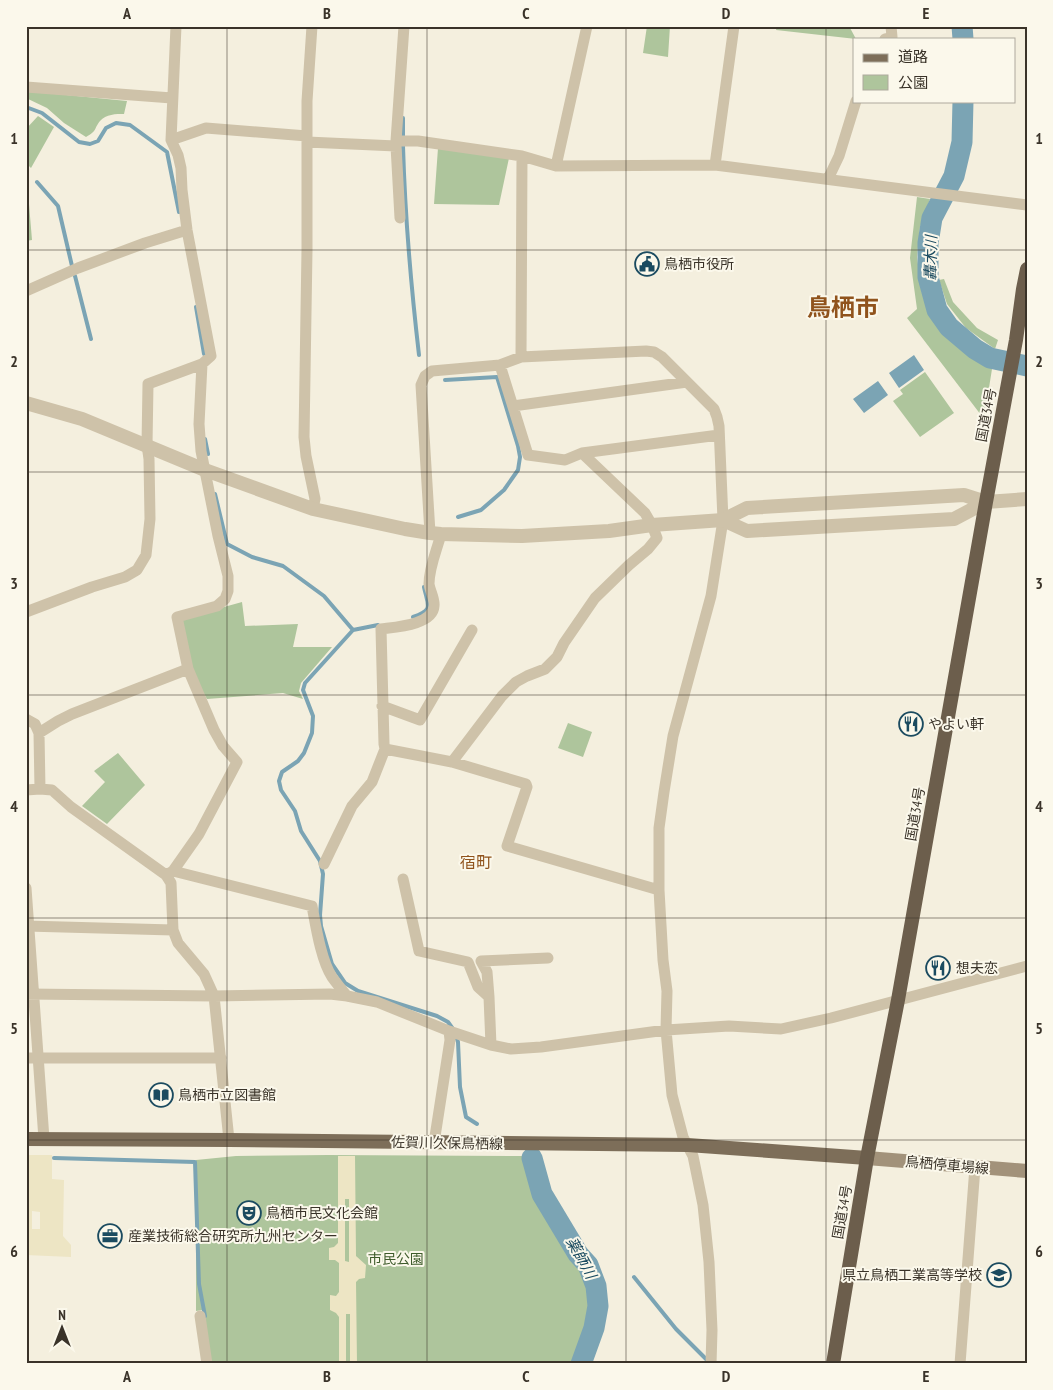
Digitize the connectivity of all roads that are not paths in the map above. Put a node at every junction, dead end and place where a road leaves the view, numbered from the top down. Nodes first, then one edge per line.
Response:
1 (176, 26) edge
2 (312, 26) edge
3 (404, 26) edge
4 (587, 26) edge
5 (734, 26) edge
6 (26, 87) edge
7 (172, 98) junction
8 (856, 102) edge
9 (307, 139) junction
10 (170, 140) junction
11 (396, 144) junction
12 (522, 156) junction
13 (715, 165) junction
14 (556, 166) junction
15 (828, 179) junction
16 (1027, 205) edge
17 (400, 218) dead end
18 (187, 230) junction
19 (1027, 269) edge
20 (1025, 290) edge
21 (26, 291) edge
22 (520, 357) junction
23 (202, 364) junction
24 (500, 365) junction
25 (686, 382) junction
26 (26, 403) edge
27 (513, 406) junction
28 (719, 435) junction
29 (147, 445) junction
30 (582, 453) junction
31 (205, 470) junction
32 (1027, 499) edge
33 (986, 502) junction
34 (314, 509) junction
35 (723, 520) junction
36 (652, 525) junction
37 (436, 534) junction
38 (26, 612) edge
39 (472, 630) dead end
40 (188, 669) junction
41 (382, 706) junction
42 (26, 718) edge
43 (39, 733) junction
44 (385, 749) junction
45 (452, 762) junction
46 (40, 789) junction
47 (26, 790) edge
48 (324, 864) dead end
49 (170, 873) junction
50 (403, 879) dead end
51 (26, 888) edge
52 (659, 890) junction
53 (28, 926) edge
54 (173, 930) junction
55 (548, 958) dead end
56 (1027, 966) edge
57 (30, 994) edge
58 (214, 996) junction
59 (347, 996) junction
60 (489, 997) junction
61 (898, 1000) junction
62 (666, 1030) junction
63 (449, 1031) junction
64 (491, 1045) junction
65 (32, 1058) edge
66 (221, 1058) junction
67 (26, 1139) edge
68 (44, 1140) junction
69 (228, 1140) junction
70 (434, 1143) junction
71 (688, 1145) junction
72 (867, 1158) junction
73 (975, 1167) junction
74 (1027, 1171) edge
75 (200, 1316) dead end
76 (207, 1364) edge
77 (711, 1364) edge
78 (832, 1364) edge
79 (960, 1364) edge

1 - 7 street
2 - 9 street
3 - 11 street
4 - 14 street
5 - 13 street
6 - 7 street
7 - 10 street
8 - 15 street
9 - 10 street
9 - 11 street
9 - 34 street
10 - 18 street
11 - 12 street
11 - 17 street
12 - 14 street
12 - 22 street
13 - 14 street
13 - 15 street
15 - 16 street
18 - 21 street
18 - 23 street
19 - 20 highway, 国道34号
20 - 33 highway, 国道34号
22 - 24 street
22 - 25 street
23 - 29 street
23 - 31 street
24 - 27 street
24 - 37 street
25 - 27 street
25 - 28 street
26 - 29 street
27 - 30 street
28 - 30 street
28 - 35 street
29 - 31 street
29 - 38 street
30 - 36 street
31 - 34 street
31 - 40 street
32 - 33 street
33 - 35 street
33 - 35 street
33 - 61 highway, 国道34号
34 - 37 street
35 - 36 street
35 - 52 street
36 - 37 street
36 - 45 street
37 - 41 street
39 - 41 street
40 - 43 street
40 - 49 street
41 - 44 street
42 - 43 street
43 - 46 street
44 - 45 street
44 - 48 street
45 - 52 street
46 - 47 street
46 - 49 street
49 - 54 street
49 - 59 street
50 - 60 street
51 - 53 street
52 - 62 street
53 - 54 street
53 - 57 street
54 - 58 street
55 - 60 street
56 - 61 street
57 - 58 street
57 - 65 street
58 - 59 street
58 - 66 street
59 - 63 street
60 - 64 street
61 - 62 street
61 - 72 highway, 国道34号
62 - 64 street
62 - 71 street
63 - 64 street
63 - 70 street
65 - 66 street
65 - 68 street
66 - 69 street
67 - 68 main road, 佐賀川久保鳥栖線
68 - 69 main road, 佐賀川久保鳥栖線
69 - 70 main road, 佐賀川久保鳥栖線
70 - 71 main road, 佐賀川久保鳥栖線
71 - 72 main road, 佐賀川久保鳥栖線
71 - 77 street
72 - 73 main road, 鳥栖停車場線
72 - 78 highway, 国道34号
73 - 74 main road, 鳥栖停車場線
73 - 79 street
75 - 76 street

